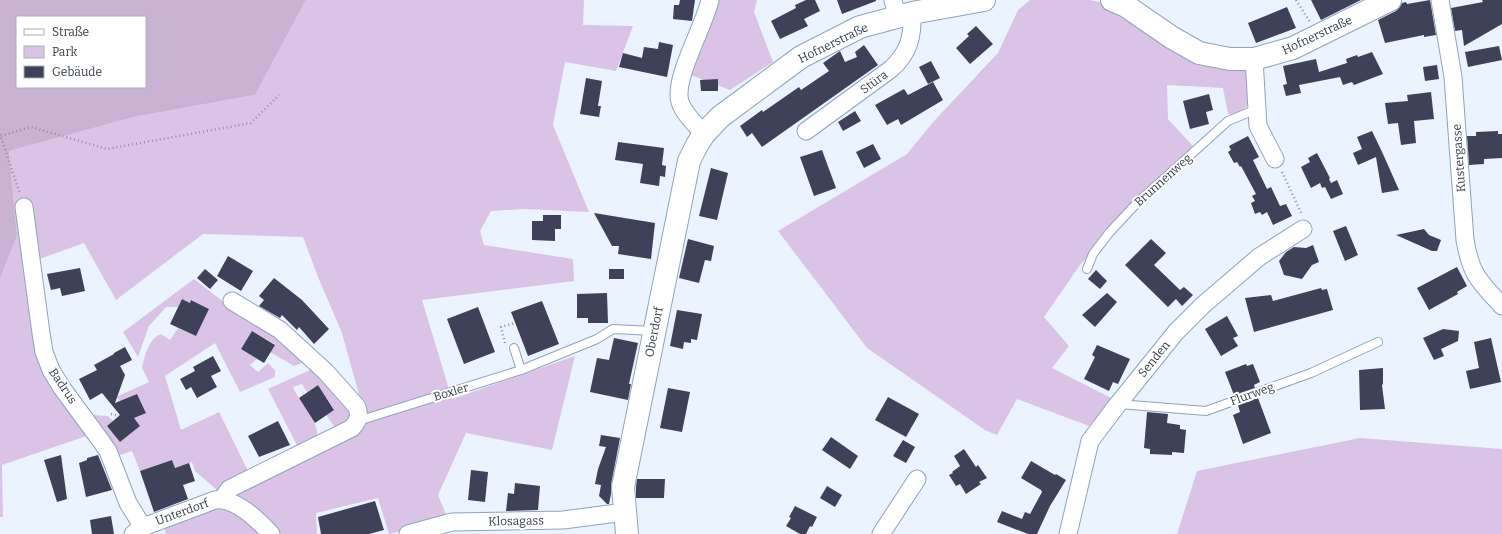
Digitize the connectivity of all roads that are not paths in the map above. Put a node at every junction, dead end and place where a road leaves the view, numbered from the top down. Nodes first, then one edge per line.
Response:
1 (710, 0) edge
2 (984, 0) edge
3 (1112, 0) edge
4 (1390, 0) edge
5 (1440, 0) edge
6 (901, 10) edge
7 (1254, 59) junction
8 (1257, 109) junction
9 (806, 131) dead end
10 (704, 134) junction
11 (1276, 159) road end
12 (24, 207) road end
13 (1302, 222) road end
14 (1087, 269) dead end
15 (232, 300) dead end
16 (1502, 306) edge
17 (654, 331) junction
18 (1378, 342) dead end
19 (514, 348) dead end
20 (521, 370) junction
21 (1118, 404) junction
22 (358, 421) junction
23 (917, 479) dead end
24 (222, 499) junction
25 (625, 512) junction
26 (138, 530) edge
27 (271, 534) edge
28 (408, 534) edge
29 (627, 534) edge
30 (881, 534) edge
31 (1068, 534) edge

1 - 10 street
2 - 6 main road, Hofnerstraße
3 - 7 main road, Hofnerstraße
4 - 7 main road, Hofnerstraße
5 - 16 street, Kustergasse
6 - 9 street, Stüra
6 - 10 main road, Hofnerstraße
7 - 8 street
8 - 11 street
8 - 14 lane, Brunnenweg
10 - 17 main road, Oberdorf
12 - 26 street, Badrus
13 - 21 street, Senden
15 - 22 street
17 - 20 lane, Boxler
17 - 25 main road, Oberdorf
18 - 21 lane, Flurweg
19 - 20 lane
20 - 22 lane, Boxler
21 - 31 street, Senden
22 - 24 street, Boxler
23 - 30 street
24 - 26 street, Unterdorf
24 - 27 street, Unterdorf
25 - 28 street, Klosagass
25 - 29 main road, Oberdorf

